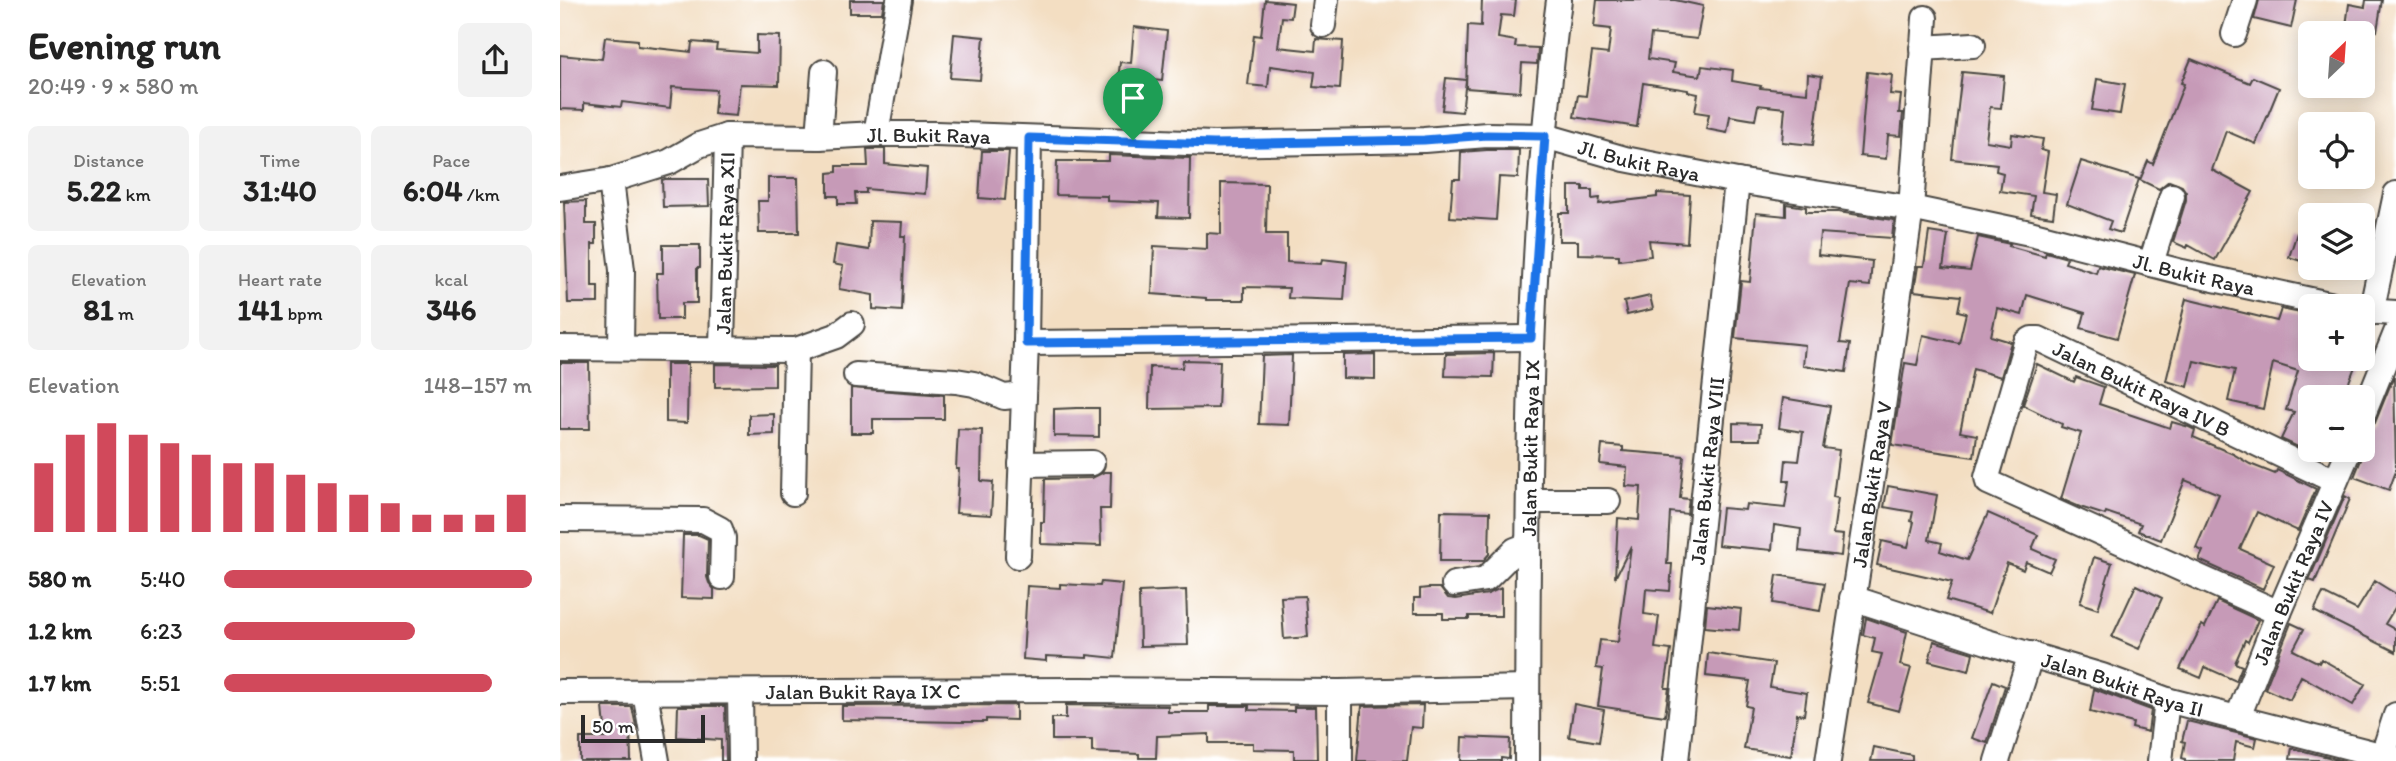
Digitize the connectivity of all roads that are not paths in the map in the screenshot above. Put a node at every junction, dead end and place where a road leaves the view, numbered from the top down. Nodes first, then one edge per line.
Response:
1 (899, 0) edge
2 (1326, 0) edge
3 (1559, 0) edge
4 (2245, 0) edge
5 (1925, 18) dead end
6 (1323, 25) dead end
7 (2234, 34) dead end
8 (1973, 45) dead end
9 (1922, 48) junction
10 (824, 72) dead end
11 (876, 134) junction
12 (727, 136) junction
13 (1545, 136) junction
14 (819, 137) junction
15 (1029, 138) junction
16 (611, 180) junction
17 (1738, 181) junction
18 (560, 188) edge
19 (2396, 194) edge
20 (2172, 197) dead end
21 (1911, 208) junction
22 (2151, 263) junction
23 (2298, 299) edge
24 (2377, 312) edge
25 (852, 324) dead end
26 (2396, 333) edge
27 (1531, 338) junction
28 (1026, 343) junction
29 (560, 348) edge
30 (621, 348) junction
31 (722, 348) junction
32 (796, 350) junction
33 (856, 375) dead end
34 (2375, 385) edge
35 (1024, 396) junction
36 (2344, 462) edge
37 (1092, 463) dead end
38 (1021, 464) junction
39 (2336, 481) junction
40 (793, 493) dead end
41 (1530, 501) junction
42 (1608, 501) dead end
43 (560, 519) edge
44 (1528, 545) junction
45 (1018, 556) dead end
46 (722, 577) dead end
47 (1454, 584) dead end
48 (1852, 598) junction
49 (2279, 613) junction
50 (2031, 654) junction
51 (1527, 688) junction
52 (560, 692) edge
53 (645, 692) junction
54 (740, 692) junction
55 (1340, 692) junction
56 (2167, 700) junction
57 (2396, 715) edge
58 (2238, 717) junction
59 (2387, 759) edge
60 (657, 761) edge
61 (741, 761) edge
62 (1340, 761) edge
63 (1527, 761) edge
64 (1676, 761) edge
65 (1828, 761) edge
66 (1997, 761) edge
67 (2160, 761) edge

1 - 11 street
2 - 6 street
3 - 13 street, Jalan Bukit Raya IX
4 - 7 street
5 - 9 street, Jalan Bukit Raya V
8 - 9 street
9 - 21 street, Jalan Bukit Raya V
10 - 14 street
11 - 14 street, Jl. Bukit Raya
11 - 15 street, Jl. Bukit Raya
12 - 14 street, Jl. Bukit Raya
12 - 16 street, Jl. Bukit Raya
12 - 31 street, Jalan Bukit Raya XII
13 - 15 street, Jl. Bukit Raya
13 - 17 street, Jl. Bukit Raya
13 - 27 street, Jalan Bukit Raya IX
15 - 28 street
16 - 18 street, Jl. Bukit Raya
16 - 30 street
17 - 21 street, Jl. Bukit Raya
17 - 64 street, Jalan Bukit Raya VIII
19 - 24 street
20 - 22 street
21 - 22 street, Jl. Bukit Raya
21 - 48 street, Jalan Bukit Raya V
22 - 23 street, Jl. Bukit Raya
25 - 32 street
26 - 34 street
27 - 28 street
27 - 41 street, Jalan Bukit Raya IX
28 - 35 street
29 - 30 street
30 - 31 street
31 - 32 street
32 - 40 street
33 - 35 street
35 - 38 street
36 - 39 street, Jalan Bukit Raya IV
37 - 38 street
38 - 45 street
39 - 49 street, Jalan Bukit Raya IV
39 - 49 street, Jalan Bukit Raya IV B
41 - 42 street
41 - 44 street, Jalan Bukit Raya IX
43 - 46 street
44 - 47 street
44 - 51 street, Jalan Bukit Raya IX
48 - 50 street, Jalan Bukit Raya II
48 - 65 street, Jalan Bukit Raya V
49 - 58 street, Jalan Bukit Raya IV
50 - 56 street, Jalan Bukit Raya II
50 - 66 street
51 - 55 street, Jalan Bukit Raya IX C
51 - 63 street, Jalan Bukit Raya IX
52 - 53 street, Jalan Bukit Raya IX C
53 - 54 street, Jalan Bukit Raya IX C
53 - 60 street
54 - 55 street, Jalan Bukit Raya IX C
54 - 61 street
55 - 62 street
56 - 58 street, Jalan Bukit Raya II
56 - 67 street
57 - 59 street
58 - 59 street, Jalan Bukit Raya II

